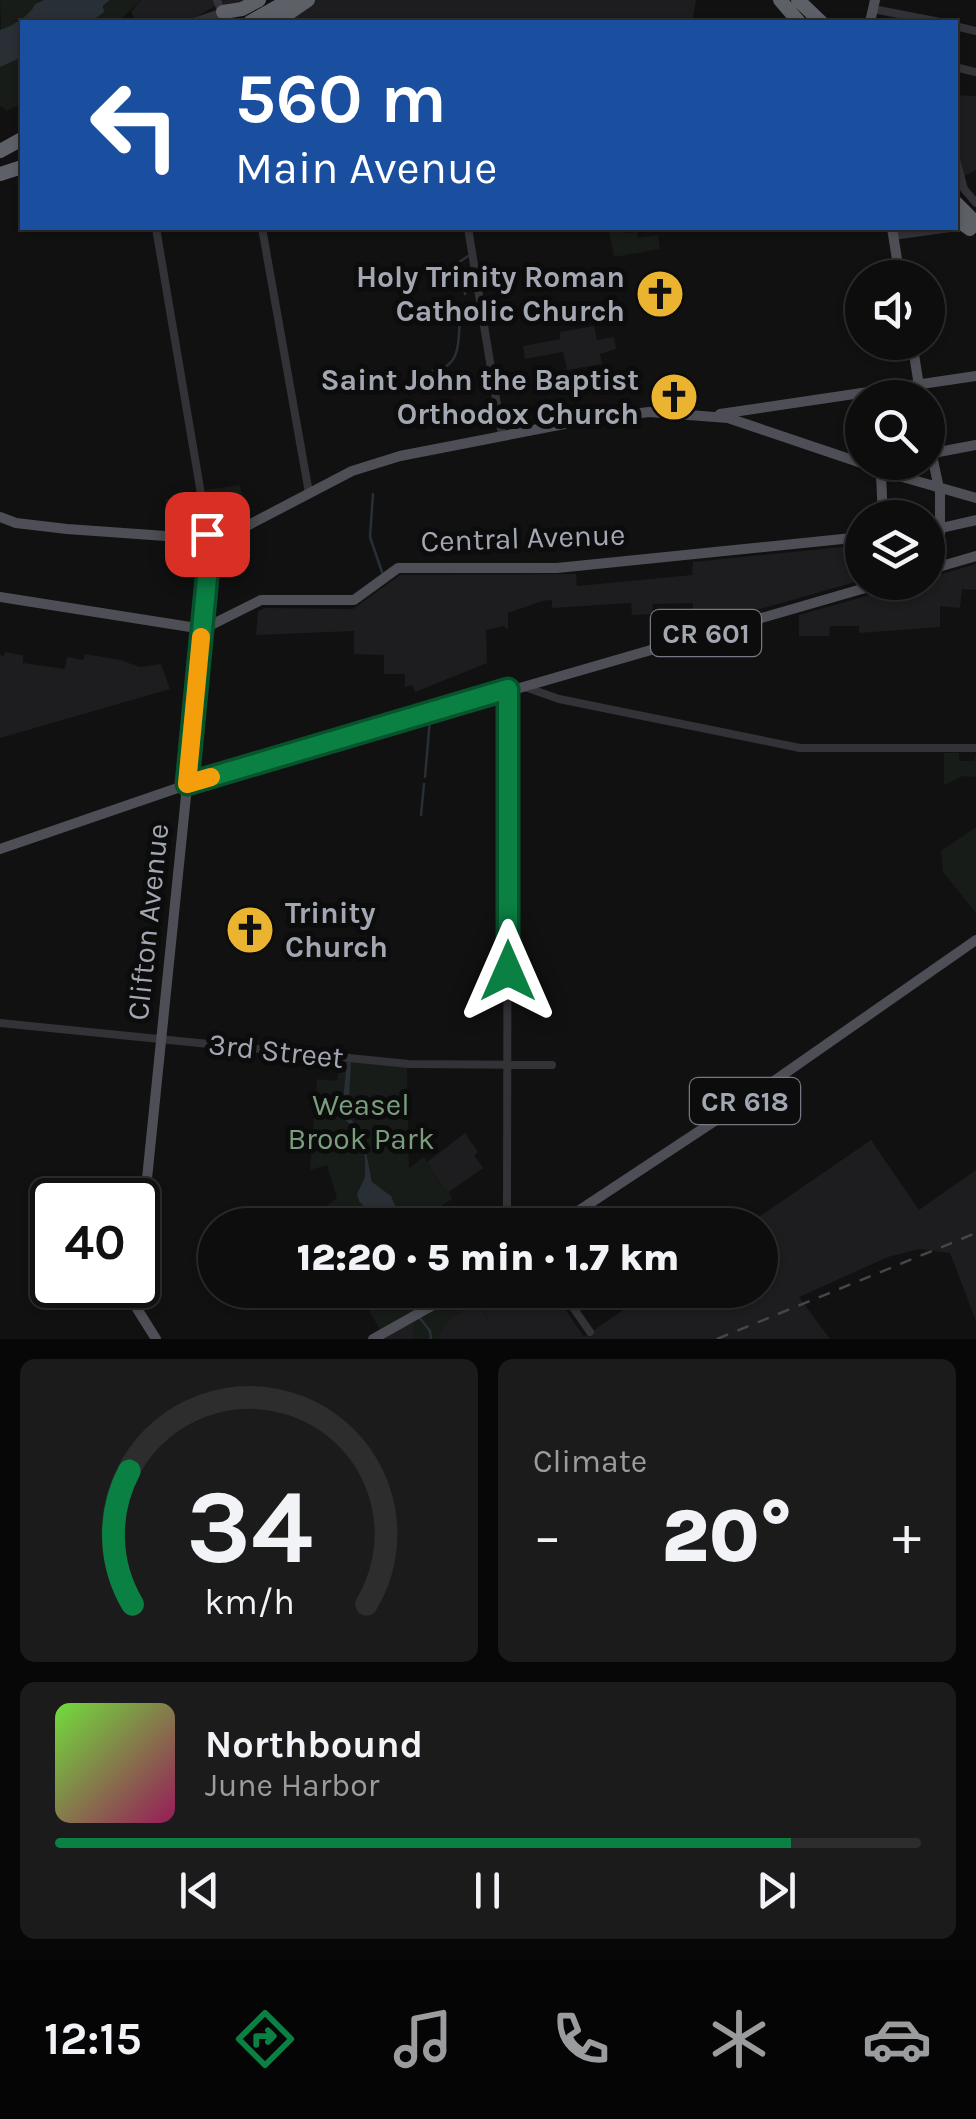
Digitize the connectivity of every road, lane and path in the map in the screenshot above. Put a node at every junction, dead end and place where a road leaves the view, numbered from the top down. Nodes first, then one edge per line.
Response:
1 (259, 0) edge
2 (278, 0) edge
3 (290, 0) edge
4 (308, 0) edge
5 (769, 0) edge
6 (784, 0) edge
7 (798, 0) edge
8 (874, 4) edge
9 (222, 8) edge
10 (198, 20) edge
11 (242, 20) edge
12 (254, 20) edge
13 (279, 20) edge
14 (785, 20) edge
15 (800, 20) edge
16 (819, 20) edge
17 (933, 20) edge
18 (958, 166) edge
19 (967, 222) edge
20 (156, 230) edge
21 (262, 230) edge
22 (468, 230) edge
23 (892, 232) edge
24 (897, 260) edge
25 (976, 376) edge
26 (937, 380) edge
27 (845, 394) edge
28 (711, 415) junction
29 (502, 436) junction
30 (976, 445) edge
31 (945, 450) edge
32 (845, 455) edge
33 (882, 480) edge
34 (886, 480) edge
35 (913, 480) edge
36 (936, 480) edge
37 (883, 487) junction
38 (938, 488) junction
39 (309, 493) junction
40 (976, 498) edge
41 (883, 500) edge
42 (937, 500) edge
43 (0, 516) edge
44 (976, 520) edge
45 (945, 527) edge
46 (208, 539) junction
47 (845, 539) edge
48 (976, 553) edge
49 (945, 556) edge
50 (961, 557) junction
51 (945, 564) edge
52 (945, 564) edge
53 (845, 594) edge
54 (0, 598) edge
55 (203, 629) junction
56 (198, 666) junction
57 (212, 675) dead end
58 (521, 685) junction
59 (508, 689) junction
60 (976, 748) edge
61 (187, 784) junction
62 (0, 848) edge
63 (976, 940) edge
64 (0, 1023) edge
65 (161, 1040) junction
66 (507, 1064) junction
67 (552, 1065) dead end
68 (147, 1178) edge
69 (507, 1208) edge
70 (584, 1208) edge
71 (137, 1308) edge
72 (428, 1308) edge
73 (573, 1308) edge
74 (590, 1332) dead end
75 (156, 1339) edge
76 (373, 1339) edge

1 - 9 highway
2 - 11 highway
3 - 12 highway
4 - 13 highway
5 - 14 highway
6 - 15 highway
7 - 16 highway
8 - 17 street
9 - 10 street
18 - 19 street
20 - 46 street, Clifton Avenue
21 - 39 street
22 - 29 street
23 - 24 main road
25 - 26 main road
27 - 28 main road
28 - 29 main road
28 - 32 main road
29 - 39 main road
30 - 31 main road
33 - 37 main road
34 - 37 main road
35 - 38 main road
36 - 38 main road
37 - 41 main road
38 - 40 main road
38 - 42 main road
39 - 46 main road
43 - 46 main road
44 - 45 main road
46 - 55 street, Clifton Avenue
47 - 55 main road, Central Avenue
48 - 50 main road
48 - 52 main road
49 - 50 main road
50 - 51 main road
53 - 58 main road, CR 601
54 - 55 main road
55 - 56 main road, Clifton Avenue
56 - 57 main road
56 - 61 main road, Clifton Avenue
58 - 59 main road, CR 601
58 - 60 street
59 - 61 main road, CR 601
59 - 66 street
61 - 62 main road, CR 601
61 - 65 main road, Clifton Avenue
63 - 70 main road, CR 618
64 - 65 street, 3rd Street
65 - 66 street, 3rd Street
65 - 68 main road, Clifton Avenue
66 - 67 street, 3rd Street
66 - 69 street
71 - 75 main road
72 - 76 main road
73 - 74 street

